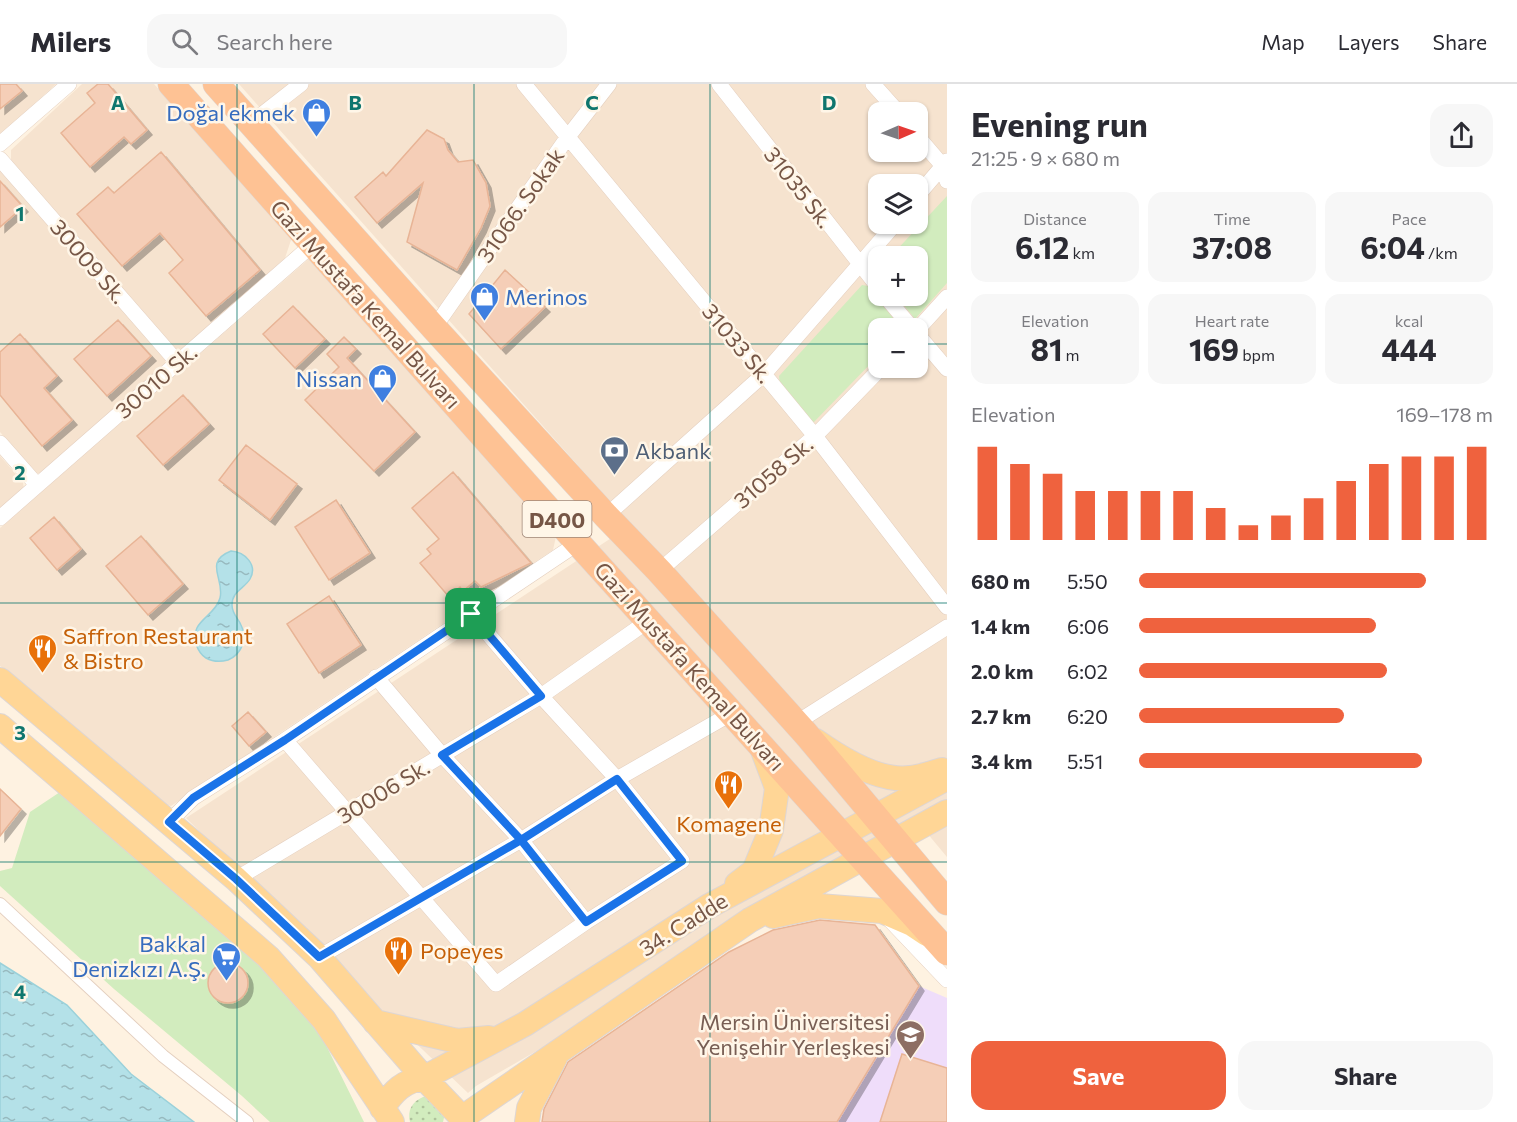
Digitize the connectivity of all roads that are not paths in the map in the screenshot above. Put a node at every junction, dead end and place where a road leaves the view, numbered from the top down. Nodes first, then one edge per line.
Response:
1 (69, 84) edge
2 (171, 84) edge
3 (216, 84) edge
4 (301, 84) edge
5 (524, 84) edge
6 (609, 84) edge
7 (719, 84) edge
8 (873, 84) edge
9 (889, 102) edge
10 (251, 123) junction
11 (567, 138) junction
12 (0, 144) edge
13 (928, 148) edge
14 (0, 159) edge
15 (946, 169) edge
16 (928, 186) edge
17 (887, 234) edge
18 (312, 245) junction
19 (860, 266) junction
20 (868, 275) edge
21 (947, 297) edge
22 (893, 306) edge
23 (904, 318) edge
24 (928, 318) edge
25 (434, 328) junction
26 (928, 347) edge
27 (178, 363) junction
28 (947, 369) edge
29 (764, 374) junction
30 (871, 378) edge
31 (815, 436) junction
32 (0, 443) edge
33 (37, 485) junction
34 (606, 516) junction
35 (0, 518) edge
36 (578, 543) junction
37 (659, 571) junction
38 (947, 607) edge
39 (471, 614) junction
40 (648, 621) junction
41 (947, 627) edge
42 (376, 677) junction
43 (0, 680) edge
44 (541, 696) junction
45 (732, 712) junction
46 (0, 726) edge
47 (801, 729) junction
48 (285, 740) junction
49 (760, 743) junction
50 (442, 755) junction
51 (947, 768) edge
52 (947, 778) edge
53 (617, 779) junction
54 (947, 812) edge
55 (349, 813) junction
56 (876, 816) junction
57 (169, 822) junction
58 (843, 834) junction
59 (521, 840) junction
60 (896, 840) junction
61 (864, 858) junction
62 (236, 879) junction
63 (421, 897) junction
64 (947, 902) edge
65 (0, 904) edge
66 (709, 906) junction
67 (882, 911) junction
68 (750, 921) junction
69 (586, 922) junction
70 (942, 946) edge
71 (319, 957) junction
72 (947, 980) edge
73 (375, 1022) junction
74 (525, 1024) junction
75 (558, 1053) junction
76 (424, 1078) junction
77 (387, 1115) edge
78 (463, 1121) edge
79 (248, 1122) edge
80 (527, 1122) edge

1 - 12 street
2 - 18 highway, Gazi Mustafa Kemal Bulvarı / D400
3 - 10 highway, Gazi Mustafa Kemal Bulvarı / D400
4 - 10 street
5 - 11 street, 31033 Sk.
6 - 11 street, 31066. Sokak
7 - 19 street, 31035 Sk.
8 - 9 street
10 - 25 highway, Gazi Mustafa Kemal Bulvarı / D400
11 - 25 street, 31066. Sokak
11 - 29 street, 31033 Sk.
13 - 15 street
14 - 27 street, 30009 Sk.
15 - 16 street
17 - 19 street
18 - 27 street, 30010 Sk.
18 - 36 highway, Gazi Mustafa Kemal Bulvarı / D400
19 - 20 street, 31035 Sk.
19 - 29 street
21 - 24 street
22 - 23 street
25 - 34 highway, Gazi Mustafa Kemal Bulvarı / D400
26 - 28 street
27 - 33 street, 30010 Sk.
29 - 31 street, 31033 Sk.
29 - 34 street
30 - 31 street, 31058 Sk.
31 - 37 street, 31058 Sk.
31 - 38 street, 31033 Sk.
32 - 33 street
33 - 35 street, 30010 Sk.
34 - 37 highway, Gazi Mustafa Kemal Bulvarı / D400
36 - 39 street
36 - 40 highway, Gazi Mustafa Kemal Bulvarı / D400
37 - 47 highway, Gazi Mustafa Kemal Bulvarı / D400
39 - 42 street
39 - 44 street
40 - 44 street, 30006 Sk.
40 - 45 highway, Gazi Mustafa Kemal Bulvarı / D400
41 - 47 street
42 - 48 street
42 - 50 street
43 - 57 main road
44 - 50 street, 30006 Sk.
44 - 53 street
45 - 49 highway, Gazi Mustafa Kemal Bulvarı / D400
45 - 53 street
46 - 77 main road
47 - 51 main road
47 - 56 highway, Gazi Mustafa Kemal Bulvarı / D400
48 - 55 street
48 - 57 street
49 - 58 highway, Gazi Mustafa Kemal Bulvarı / D400
49 - 66 main road
50 - 55 street, 30006 Sk.
50 - 59 street
52 - 56 main road, 34. Cadde
53 - 59 street
53 - 69 street
54 - 60 main road, 34. Cadde
55 - 62 street, 30006 Sk.
55 - 63 street
56 - 58 main road, 34. Cadde
56 - 60 highway, Gazi Mustafa Kemal Bulvarı / D400
57 - 62 main road
58 - 61 highway, Gazi Mustafa Kemal Bulvarı / D400
58 - 66 main road, 34. Cadde
59 - 63 street
59 - 69 street
60 - 61 main road, 34. Cadde
60 - 64 highway, Gazi Mustafa Kemal Bulvarı / D400
61 - 68 main road, 34. Cadde
61 - 70 highway, Gazi Mustafa Kemal Bulvarı / D400
62 - 71 main road
63 - 69 street
63 - 71 street
65 - 79 street
66 - 74 main road, 34. Cadde
67 - 68 main road
67 - 70 main road
67 - 72 street
68 - 75 main road, 34. Cadde
71 - 73 main road
73 - 74 main road
73 - 76 main road
74 - 76 main road, 34. Cadde
75 - 78 main road, 34. Cadde
75 - 80 main road
76 - 77 main road, 34. Cadde
76 - 78 main road

